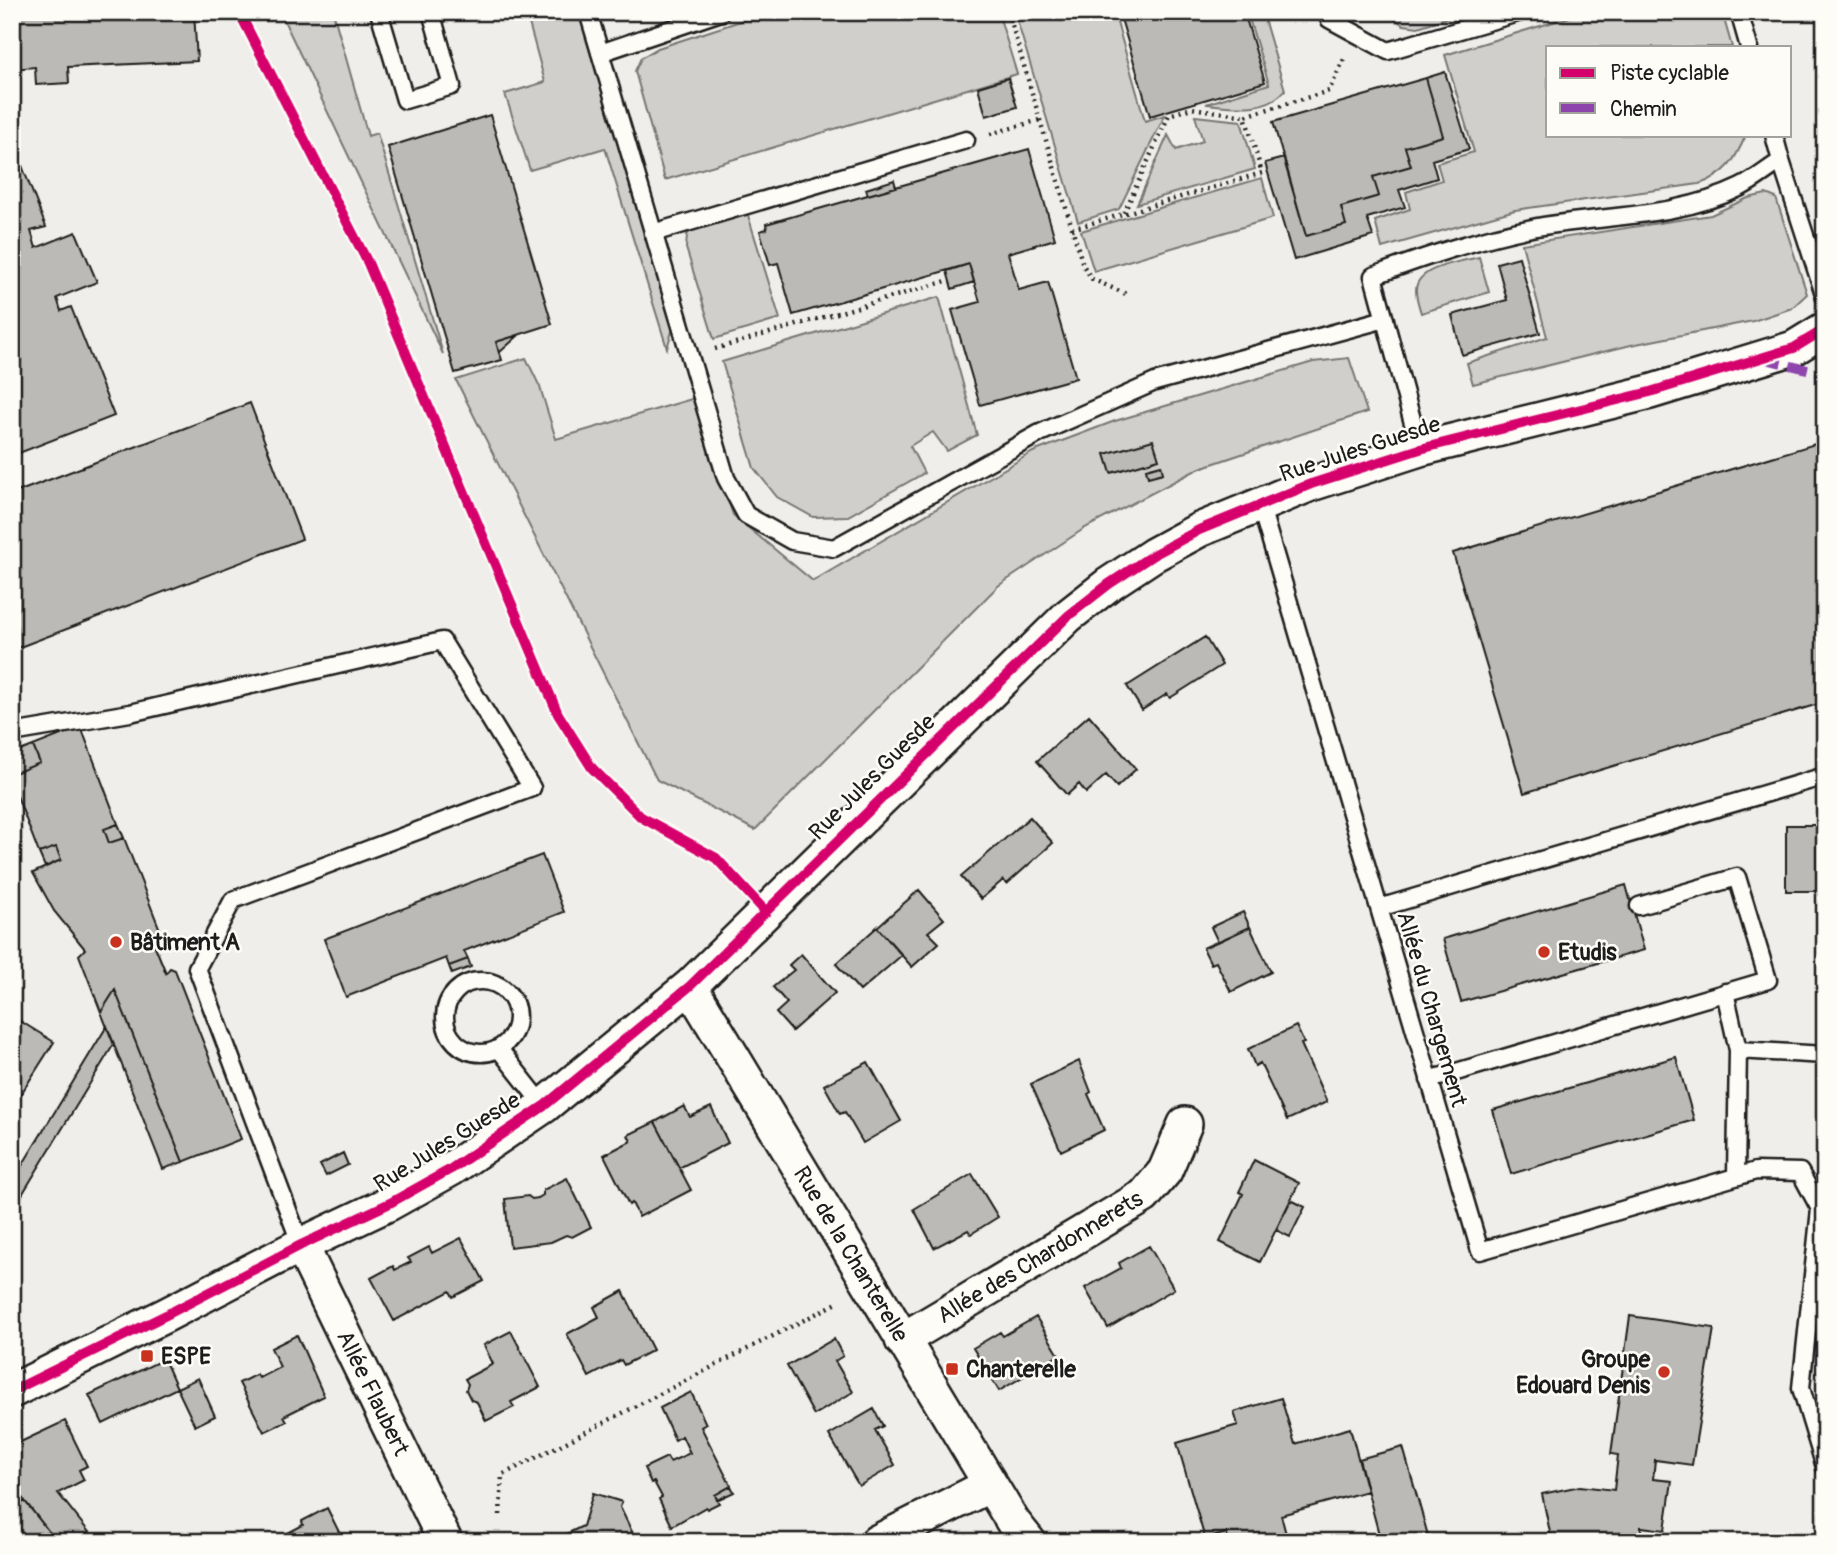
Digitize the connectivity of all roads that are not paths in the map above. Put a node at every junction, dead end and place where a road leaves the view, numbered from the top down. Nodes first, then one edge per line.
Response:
1 (379, 12) edge
2 (431, 12) edge
3 (588, 12) edge
4 (721, 12) edge
5 (1327, 12) edge
6 (1521, 12) edge
7 (1739, 12) edge
8 (1749, 46) edge
9 (600, 53) junction
10 (1774, 136) edge
11 (966, 140) road end
12 (1781, 161) junction
13 (653, 233) junction
14 (1825, 297) edge
15 (1385, 319) junction
16 (1825, 329) edge
17 (1420, 449) junction
18 (1260, 504) junction
19 (12, 733) edge
20 (1825, 776) edge
21 (1639, 906) dead end
22 (1379, 908) junction
23 (690, 986) junction
24 (1726, 992) junction
25 (499, 1049) junction
26 (1738, 1050) junction
27 (1825, 1055) edge
28 (1429, 1080) junction
29 (544, 1106) junction
30 (1185, 1125) dead end
31 (1736, 1176) junction
32 (300, 1245) junction
33 (902, 1340) junction
34 (12, 1391) edge
35 (1825, 1467) edge
36 (990, 1485) junction
37 (1021, 1535) edge
38 (446, 1541) edge
39 (877, 1542) edge

1 - 2 lane
3 - 9 lane
4 - 9 lane
5 - 6 lane
7 - 8 lane
9 - 13 lane
10 - 12 lane
11 - 13 lane
12 - 14 lane
12 - 15 lane
13 - 15 lane
15 - 17 lane
16 - 17 street, Rue Jules Guesde
17 - 18 street, Rue Jules Guesde
18 - 22 lane, Allée du Chargement
18 - 23 street, Rue Jules Guesde
19 - 32 lane
20 - 22 lane
21 - 24 lane
22 - 28 lane, Allée du Chargement
23 - 29 street, Rue Jules Guesde
23 - 33 street, Rue de la Chanterelle
24 - 26 lane
24 - 28 lane
25 - 25 lane
25 - 29 lane
26 - 27 lane
26 - 31 lane
28 - 31 lane, Allée du Chargement
29 - 32 street, Rue Jules Guesde
30 - 33 street, Allée des Chardonnerets
31 - 35 lane, Allée du Chargement
32 - 34 street, Rue Jules Guesde
32 - 38 street, Allée Flaubert
33 - 36 street, Rue de la Chanterelle
36 - 37 street, Rue de la Chanterelle
36 - 39 street

